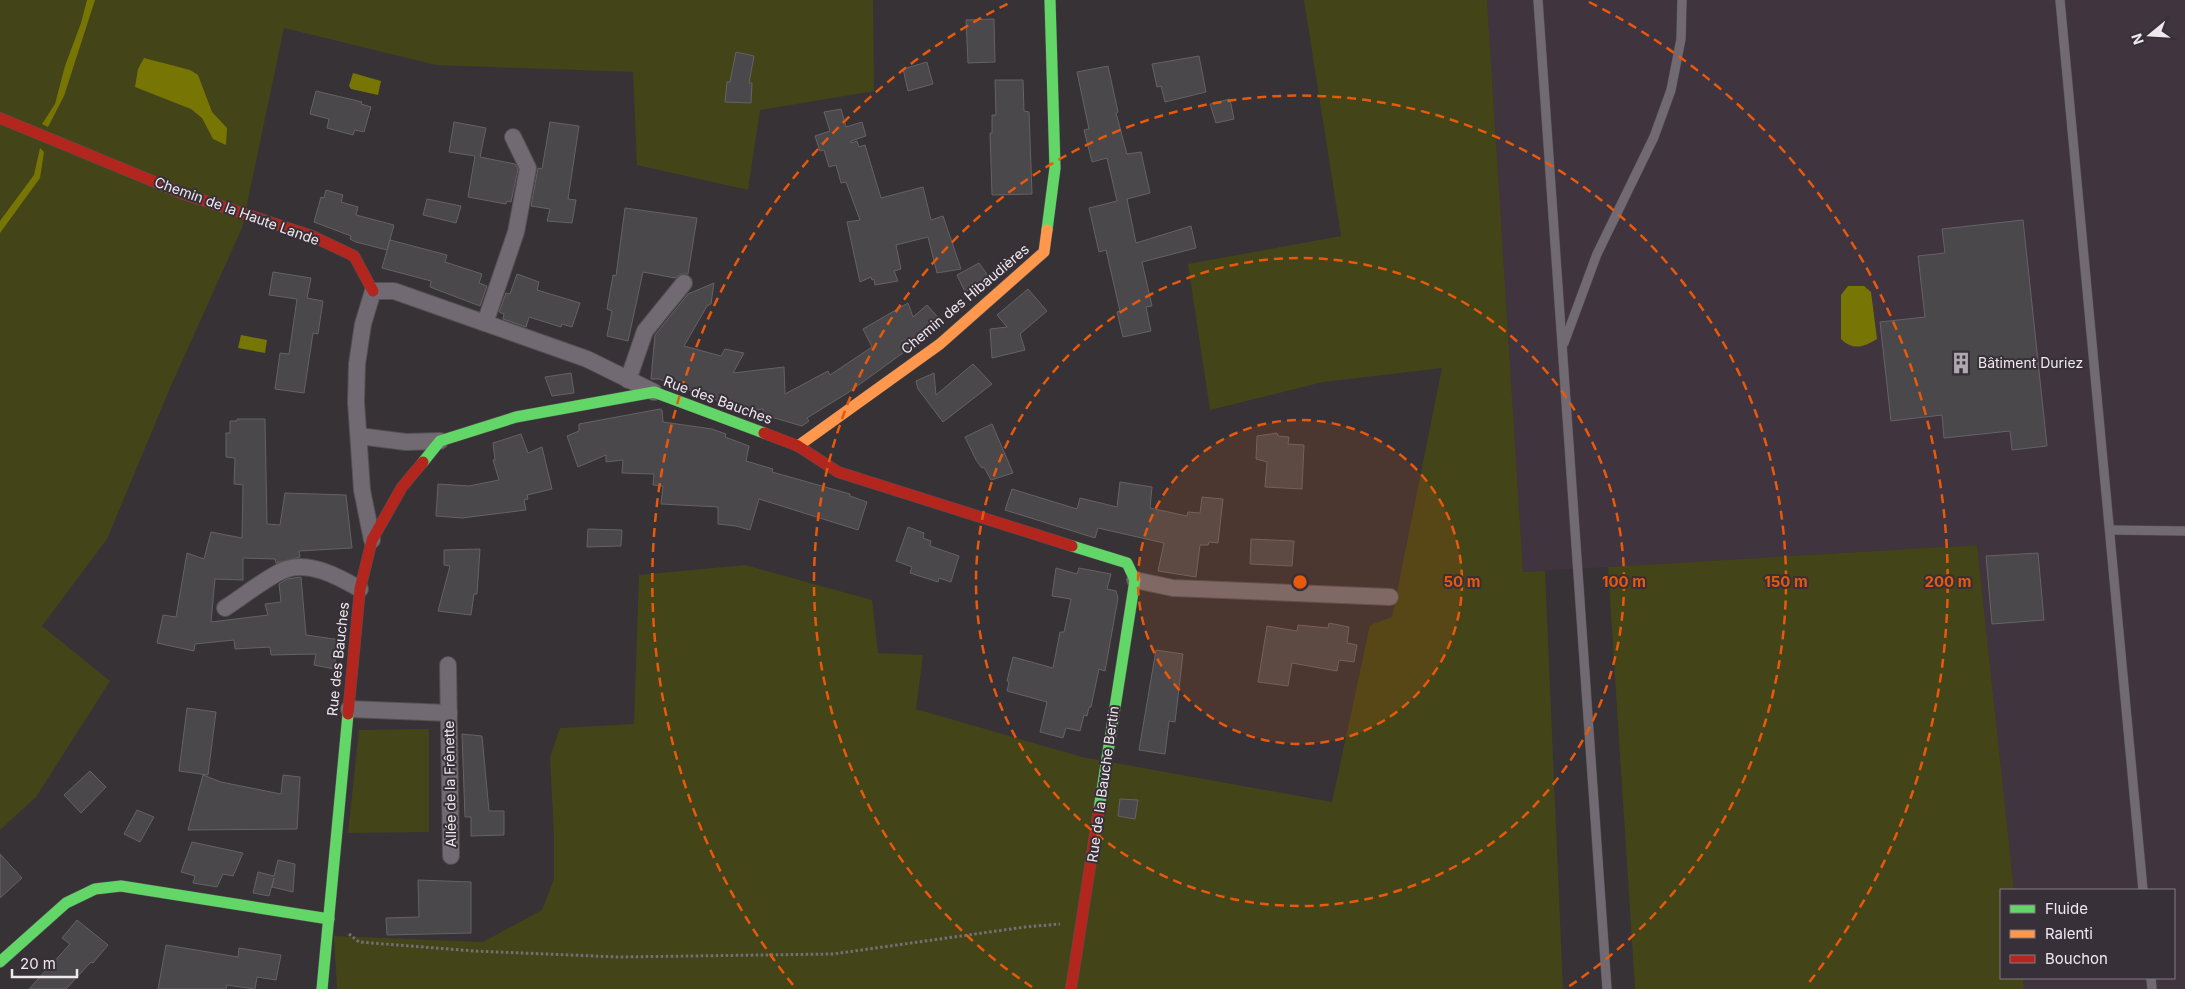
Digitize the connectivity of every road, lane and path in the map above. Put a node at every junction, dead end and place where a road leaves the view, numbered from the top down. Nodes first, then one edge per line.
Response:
1 (1050, 0) edge
2 (1538, 0) edge
3 (1682, 0) edge
4 (2060, 0) edge
5 (0, 118) edge
6 (513, 137) dead end
7 (684, 284) dead end
8 (373, 291) junction
9 (485, 323) junction
10 (1563, 345) junction
11 (628, 380) junction
12 (654, 392) junction
13 (359, 436) junction
14 (440, 441) junction
15 (798, 446) junction
16 (2110, 530) junction
17 (2185, 531) edge
18 (372, 540) junction
19 (1135, 580) junction
20 (360, 589) junction
21 (1390, 597) dead end
22 (225, 608) dead end
23 (448, 664) dead end
24 (349, 709) junction
25 (449, 713) junction
26 (451, 856) dead end
27 (2143, 889) edge
28 (329, 919) junction
29 (1082, 923) junction
30 (0, 962) edge
31 (322, 989) edge
32 (1071, 989) edge
33 (1607, 989) edge

1 - 15 street, Chemin des Hibaudières
2 - 10 lane
3 - 10 lane
4 - 16 lane
5 - 8 street, Chemin de la Haute Lande
6 - 9 street
7 - 11 street
8 - 9 street
8 - 13 street
9 - 11 street
10 - 33 lane
11 - 12 street
12 - 14 street, Rue des Bauches
12 - 15 street, Rue des Bauches
13 - 14 street
13 - 18 street
14 - 18 street, Rue des Bauches
15 - 19 street
16 - 17 lane
16 - 27 lane
18 - 20 street, Rue des Bauches
19 - 21 street
19 - 29 street, Rue de la Bauche Bertin
20 - 22 street
20 - 24 street, Rue des Bauches
23 - 25 street, Allée de la Frênette
24 - 25 street, Allée de la Frênette
24 - 28 street, Rue des Bauches
25 - 26 street, Allée de la Frênette
28 - 29 path
28 - 30 street
28 - 31 street, Rue des Bauches
29 - 32 street, Rue de la Bauche Bertin

